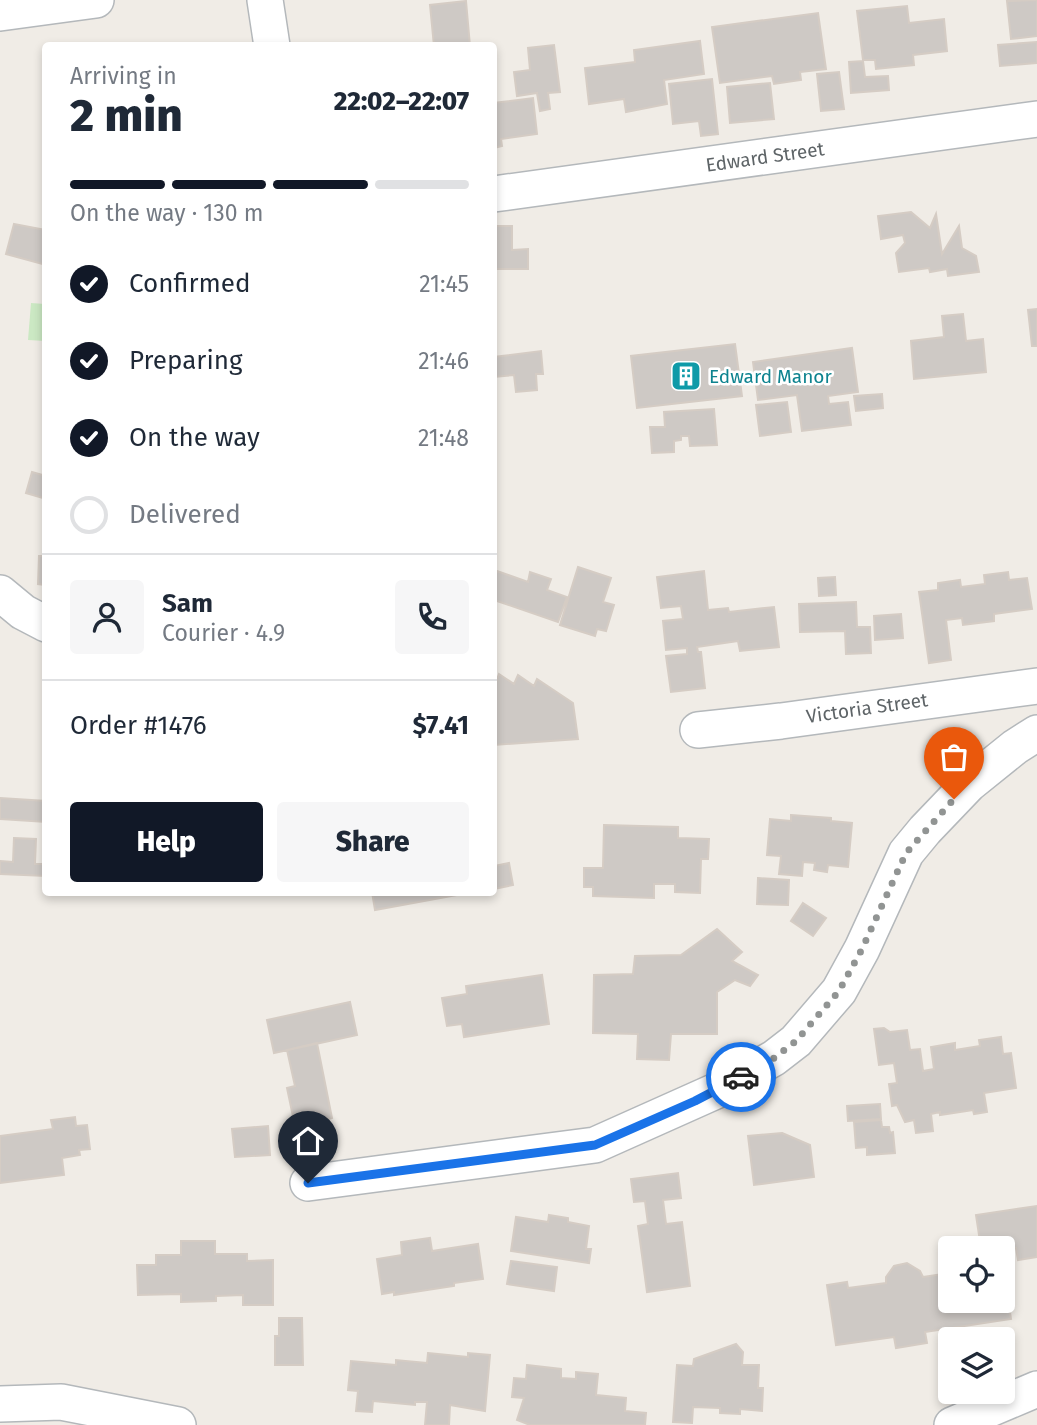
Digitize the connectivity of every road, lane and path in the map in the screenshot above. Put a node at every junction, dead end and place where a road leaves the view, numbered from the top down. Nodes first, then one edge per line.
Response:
1 (96, 0) edge
2 (265, 0) edge
3 (0, 13) edge
4 (271, 42) edge
5 (1037, 119) edge
6 (497, 194) edge
7 (0, 593) edge
8 (42, 622) edge
9 (1037, 685) edge
10 (698, 730) dead end
11 (1037, 733) edge
12 (308, 1183) dead end
13 (1037, 1389) edge
14 (0, 1404) edge
15 (178, 1425) edge
16 (952, 1425) edge

1 - 3 street
2 - 4 street
5 - 6 street, Edward Street
7 - 8 street
9 - 10 street, Victoria Street
11 - 12 street
13 - 16 street
14 - 15 street

